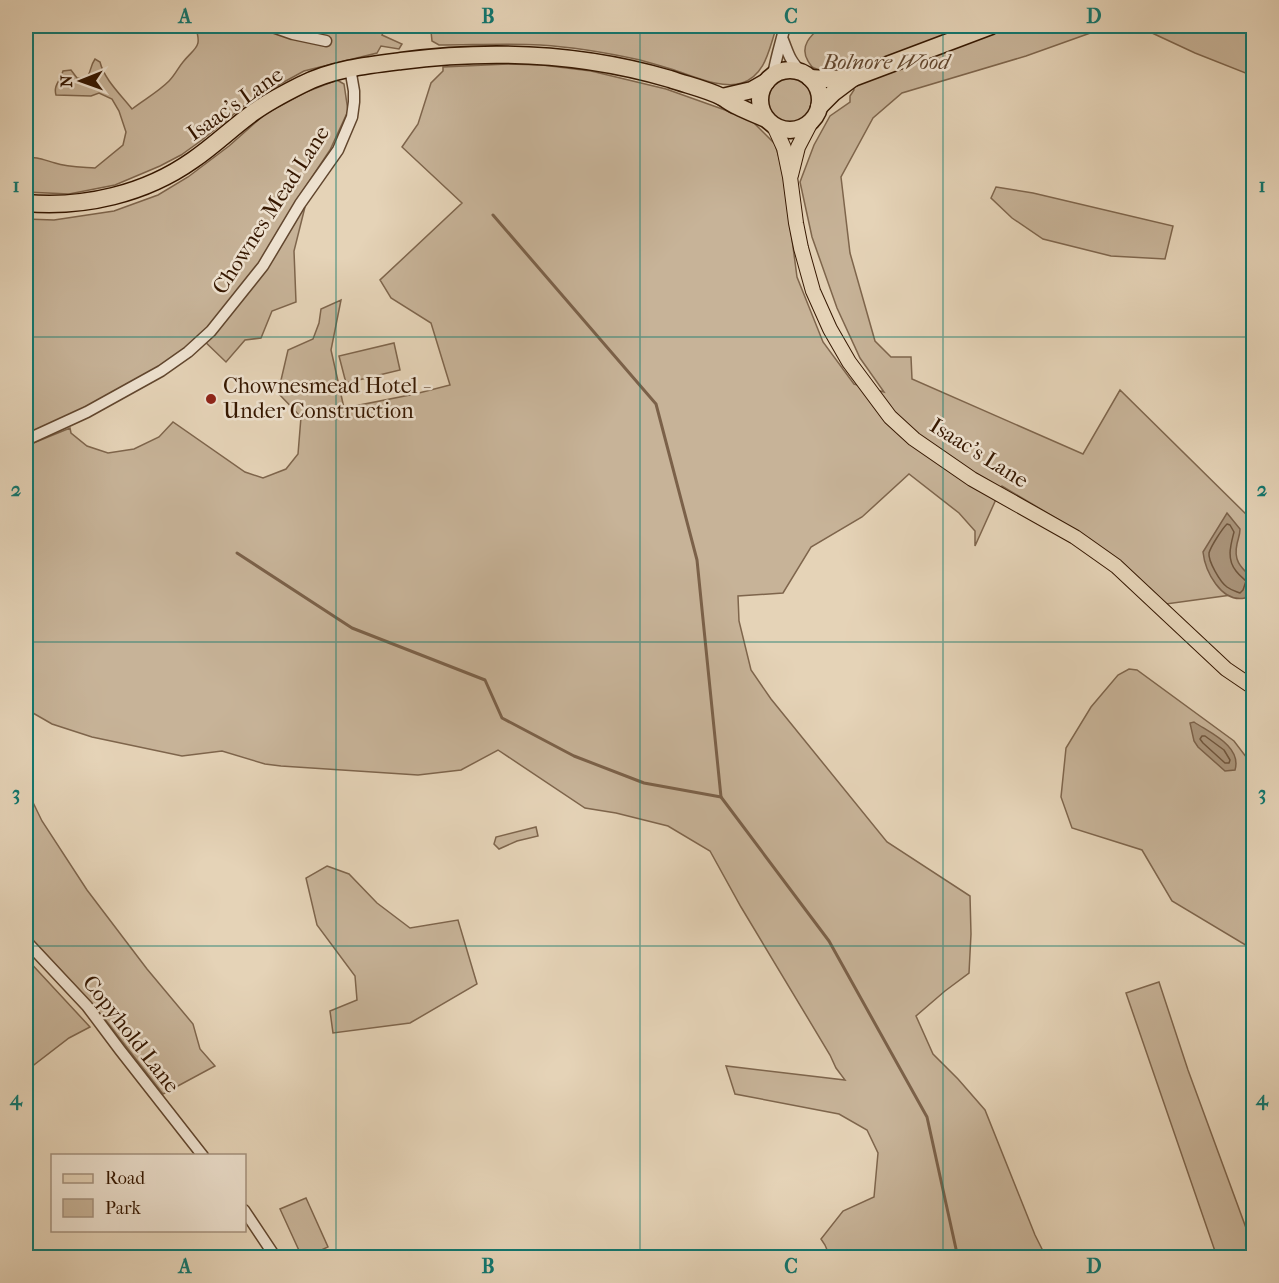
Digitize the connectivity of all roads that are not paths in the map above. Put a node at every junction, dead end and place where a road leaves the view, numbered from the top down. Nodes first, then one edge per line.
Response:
1 (270, 26) edge
2 (785, 26) edge
3 (991, 26) edge
4 (783, 40) junction
5 (326, 41) dead end
6 (350, 68) junction
7 (806, 75) junction
8 (853, 78) junction
9 (769, 79) junction
10 (722, 97) junction
11 (819, 106) junction
12 (811, 122) junction
13 (770, 123) junction
14 (790, 177) junction
15 (26, 203) edge
16 (26, 440) edge
17 (1254, 688) edge
18 (26, 941) edge
19 (202, 1154) edge
20 (246, 1213) edge
21 (276, 1257) edge

1 - 5 street
2 - 4 street
3 - 8 highway
4 - 7 street
4 - 9 street
6 - 10 highway, Isaac's Lane
6 - 15 highway, Isaac's Lane
6 - 16 street, Chownes Mead Lane
7 - 8 highway
7 - 9 highway
7 - 11 highway
8 - 11 highway
9 - 10 highway
9 - 13 highway
10 - 13 highway, Isaac's Lane
11 - 12 highway
12 - 13 highway
12 - 14 main road, Isaac's Lane
13 - 14 main road, Isaac's Lane
14 - 17 main road, Isaac's Lane
18 - 19 street, Copyhold Lane
20 - 21 street

